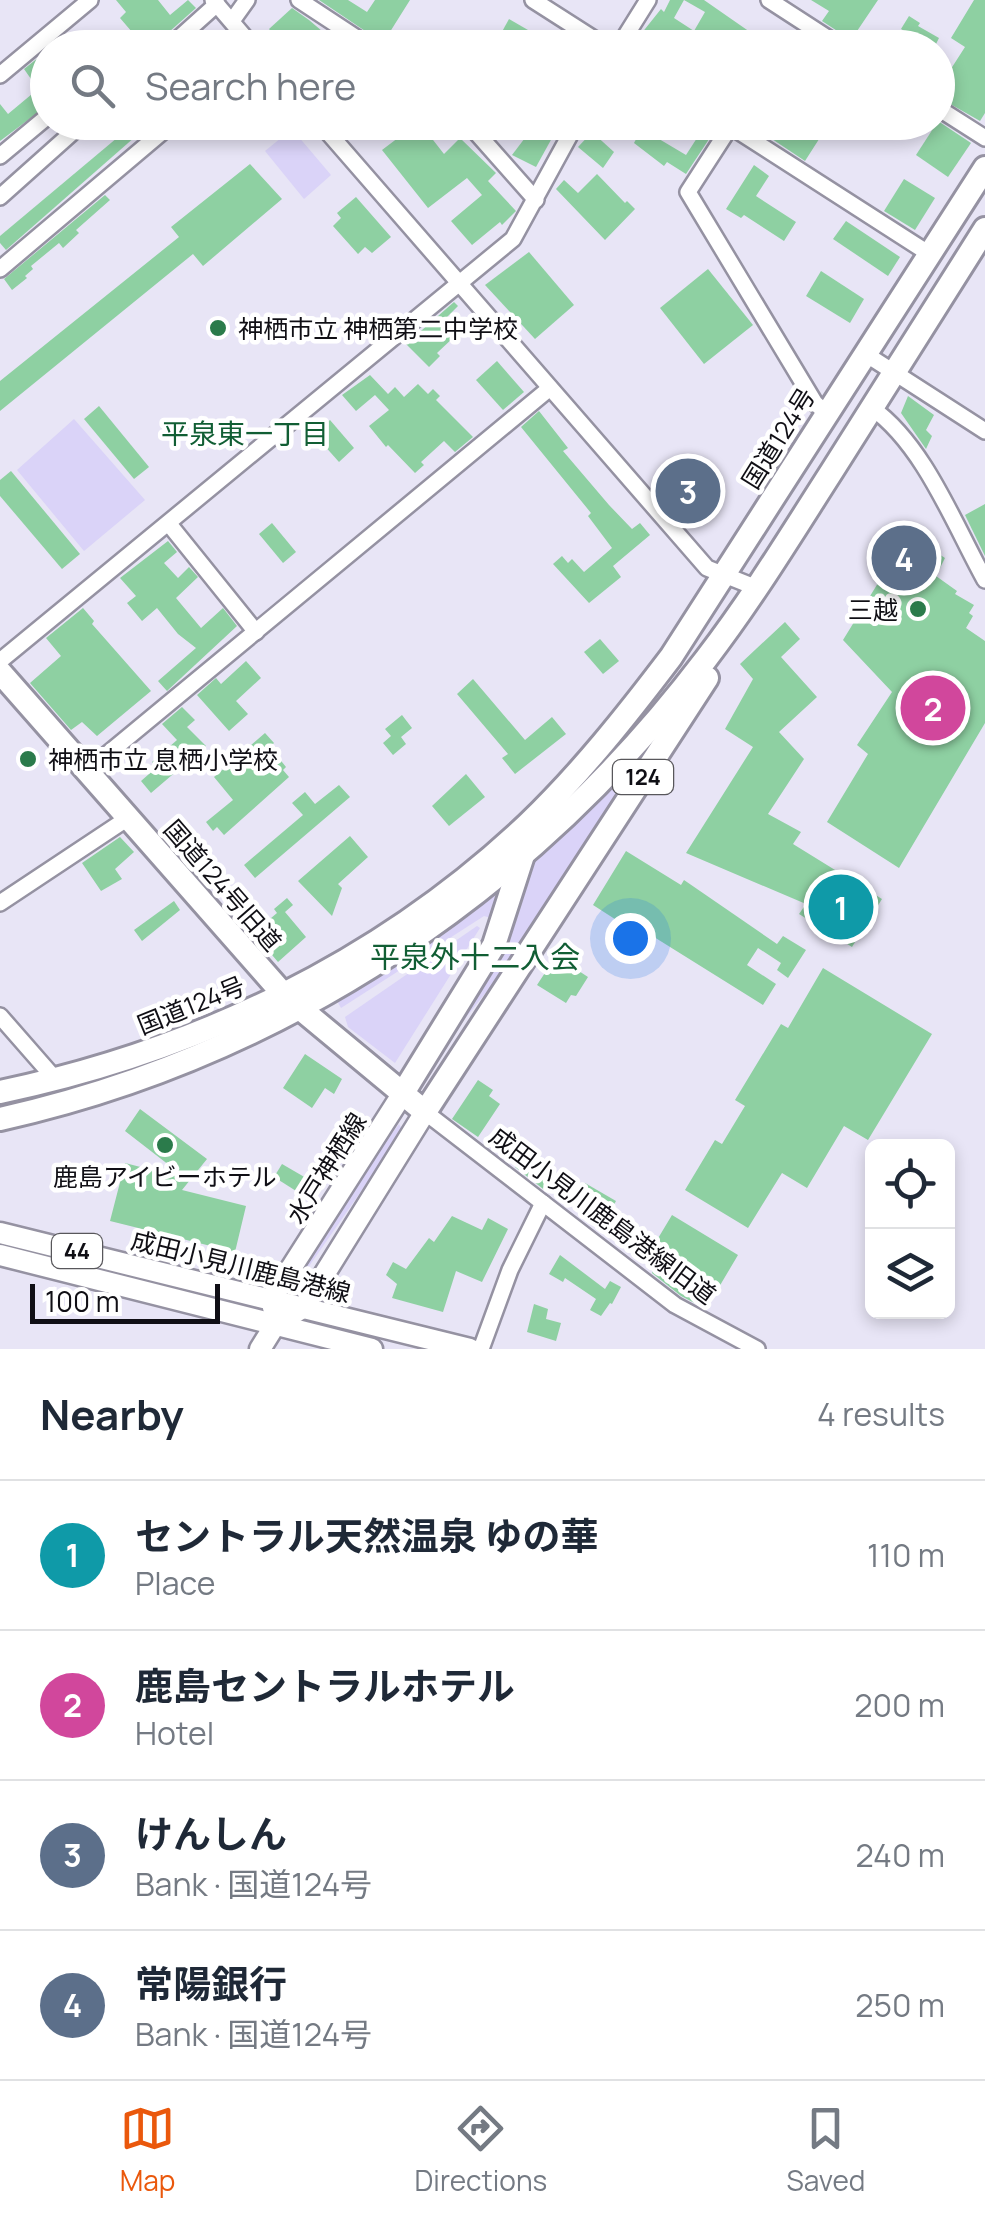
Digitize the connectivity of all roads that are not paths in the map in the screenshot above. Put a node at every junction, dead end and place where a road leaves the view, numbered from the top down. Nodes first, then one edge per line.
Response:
1 (90, 0) edge
2 (246, 0) edge
3 (299, 0) edge
4 (533, 0) edge
5 (648, 0) edge
6 (769, 0) edge
7 (215, 2) edge
8 (232, 21) junction
9 (54, 30) edge
10 (186, 30) edge
11 (239, 30) edge
12 (345, 30) edge
13 (580, 30) edge
14 (629, 30) edge
15 (815, 30) edge
16 (30, 51) edge
17 (0, 76) edge
18 (955, 119) edge
19 (30, 131) edge
20 (985, 138) edge
21 (64, 140) edge
22 (153, 140) edge
23 (335, 140) edge
24 (483, 140) edge
25 (568, 140) edge
26 (718, 140) edge
27 (752, 140) edge
28 (0, 156) edge
29 (985, 168) edge
30 (0, 197) edge
31 (536, 200) junction
32 (985, 229) edge
33 (928, 252) junction
34 (0, 268) edge
35 (460, 283) junction
36 (864, 353) junction
37 (894, 373) junction
38 (550, 388) junction
39 (872, 408) junction
40 (826, 413) junction
41 (985, 431) edge
42 (169, 524) junction
43 (724, 575) junction
44 (985, 580) edge
45 (757, 588) junction
46 (256, 632) junction
47 (0, 661) edge
48 (0, 672) edge
49 (87, 771) junction
50 (128, 818) junction
51 (529, 822) junction
52 (523, 856) junction
53 (0, 903) edge
54 (291, 1003) junction
55 (0, 1016) edge
56 (56, 1080) junction
57 (0, 1092) edge
58 (403, 1093) junction
59 (425, 1112) junction
60 (0, 1119) edge
61 (543, 1203) junction
62 (0, 1233) edge
63 (0, 1255) edge
64 (272, 1298) junction
65 (304, 1307) junction
66 (275, 1325) junction
67 (260, 1349) edge
68 (372, 1349) edge
69 (470, 1349) edge
70 (482, 1349) edge
71 (757, 1349) edge

1 - 9 street
2 - 8 street
3 - 12 street
4 - 13 street
5 - 14 street
6 - 15 street
7 - 8 street
7 - 10 street
8 - 11 street
16 - 17 street
18 - 20 street
19 - 28 street
21 - 30 street
22 - 34 street
23 - 35 street
24 - 31 street
25 - 31 street
26 - 40 street
27 - 33 street
29 - 33 highway, 国道124号 / 124
31 - 35 street
32 - 37 highway, 国道124号 / 124
33 - 36 highway, 国道124号 / 124
35 - 38 street
35 - 42 street
36 - 37 street
36 - 40 highway, 国道124号 / 124
37 - 39 highway, 国道124号 / 124
37 - 41 street
38 - 43 street
38 - 46 street
39 - 44 street
39 - 45 highway, 国道124号 / 124
40 - 43 highway, 国道124号 / 124
42 - 46 street
42 - 47 street
43 - 45 street
43 - 51 highway, 国道124号 / 124
45 - 52 highway, 国道124号 / 124
45 - 59 highway, 国道124号 / 124
46 - 49 street
48 - 49 highway, 国道124号旧道
49 - 50 highway, 国道124号旧道
50 - 53 street
50 - 54 highway, 国道124号旧道
51 - 52 highway, 国道124号 / 124
51 - 54 highway, 国道124号 / 124
52 - 54 highway, 国道124号 / 124
52 - 58 highway, 国道124号 / 124
54 - 56 highway, 国道124号 / 124
54 - 58 highway, 国道124号旧道
54 - 60 highway, 国道124号 / 124
55 - 56 street
56 - 57 highway, 国道124号 / 124
58 - 59 highway, 国道124号旧道
58 - 64 main road, 水戸神栖線
59 - 61 street, 成田小見川鹿島港線旧道
59 - 65 main road
61 - 70 street
61 - 71 street, 成田小見川鹿島港線旧道
62 - 64 main road, 成田小見川鹿島港線 / 44
63 - 66 main road, 成田小見川鹿島港線 / 44
64 - 65 main road, 成田小見川鹿島港線 / 44
64 - 66 main road
65 - 66 main road
65 - 69 main road, 成田小見川鹿島港線 / 44
66 - 67 main road
66 - 68 main road, 成田小見川鹿島港線 / 44

